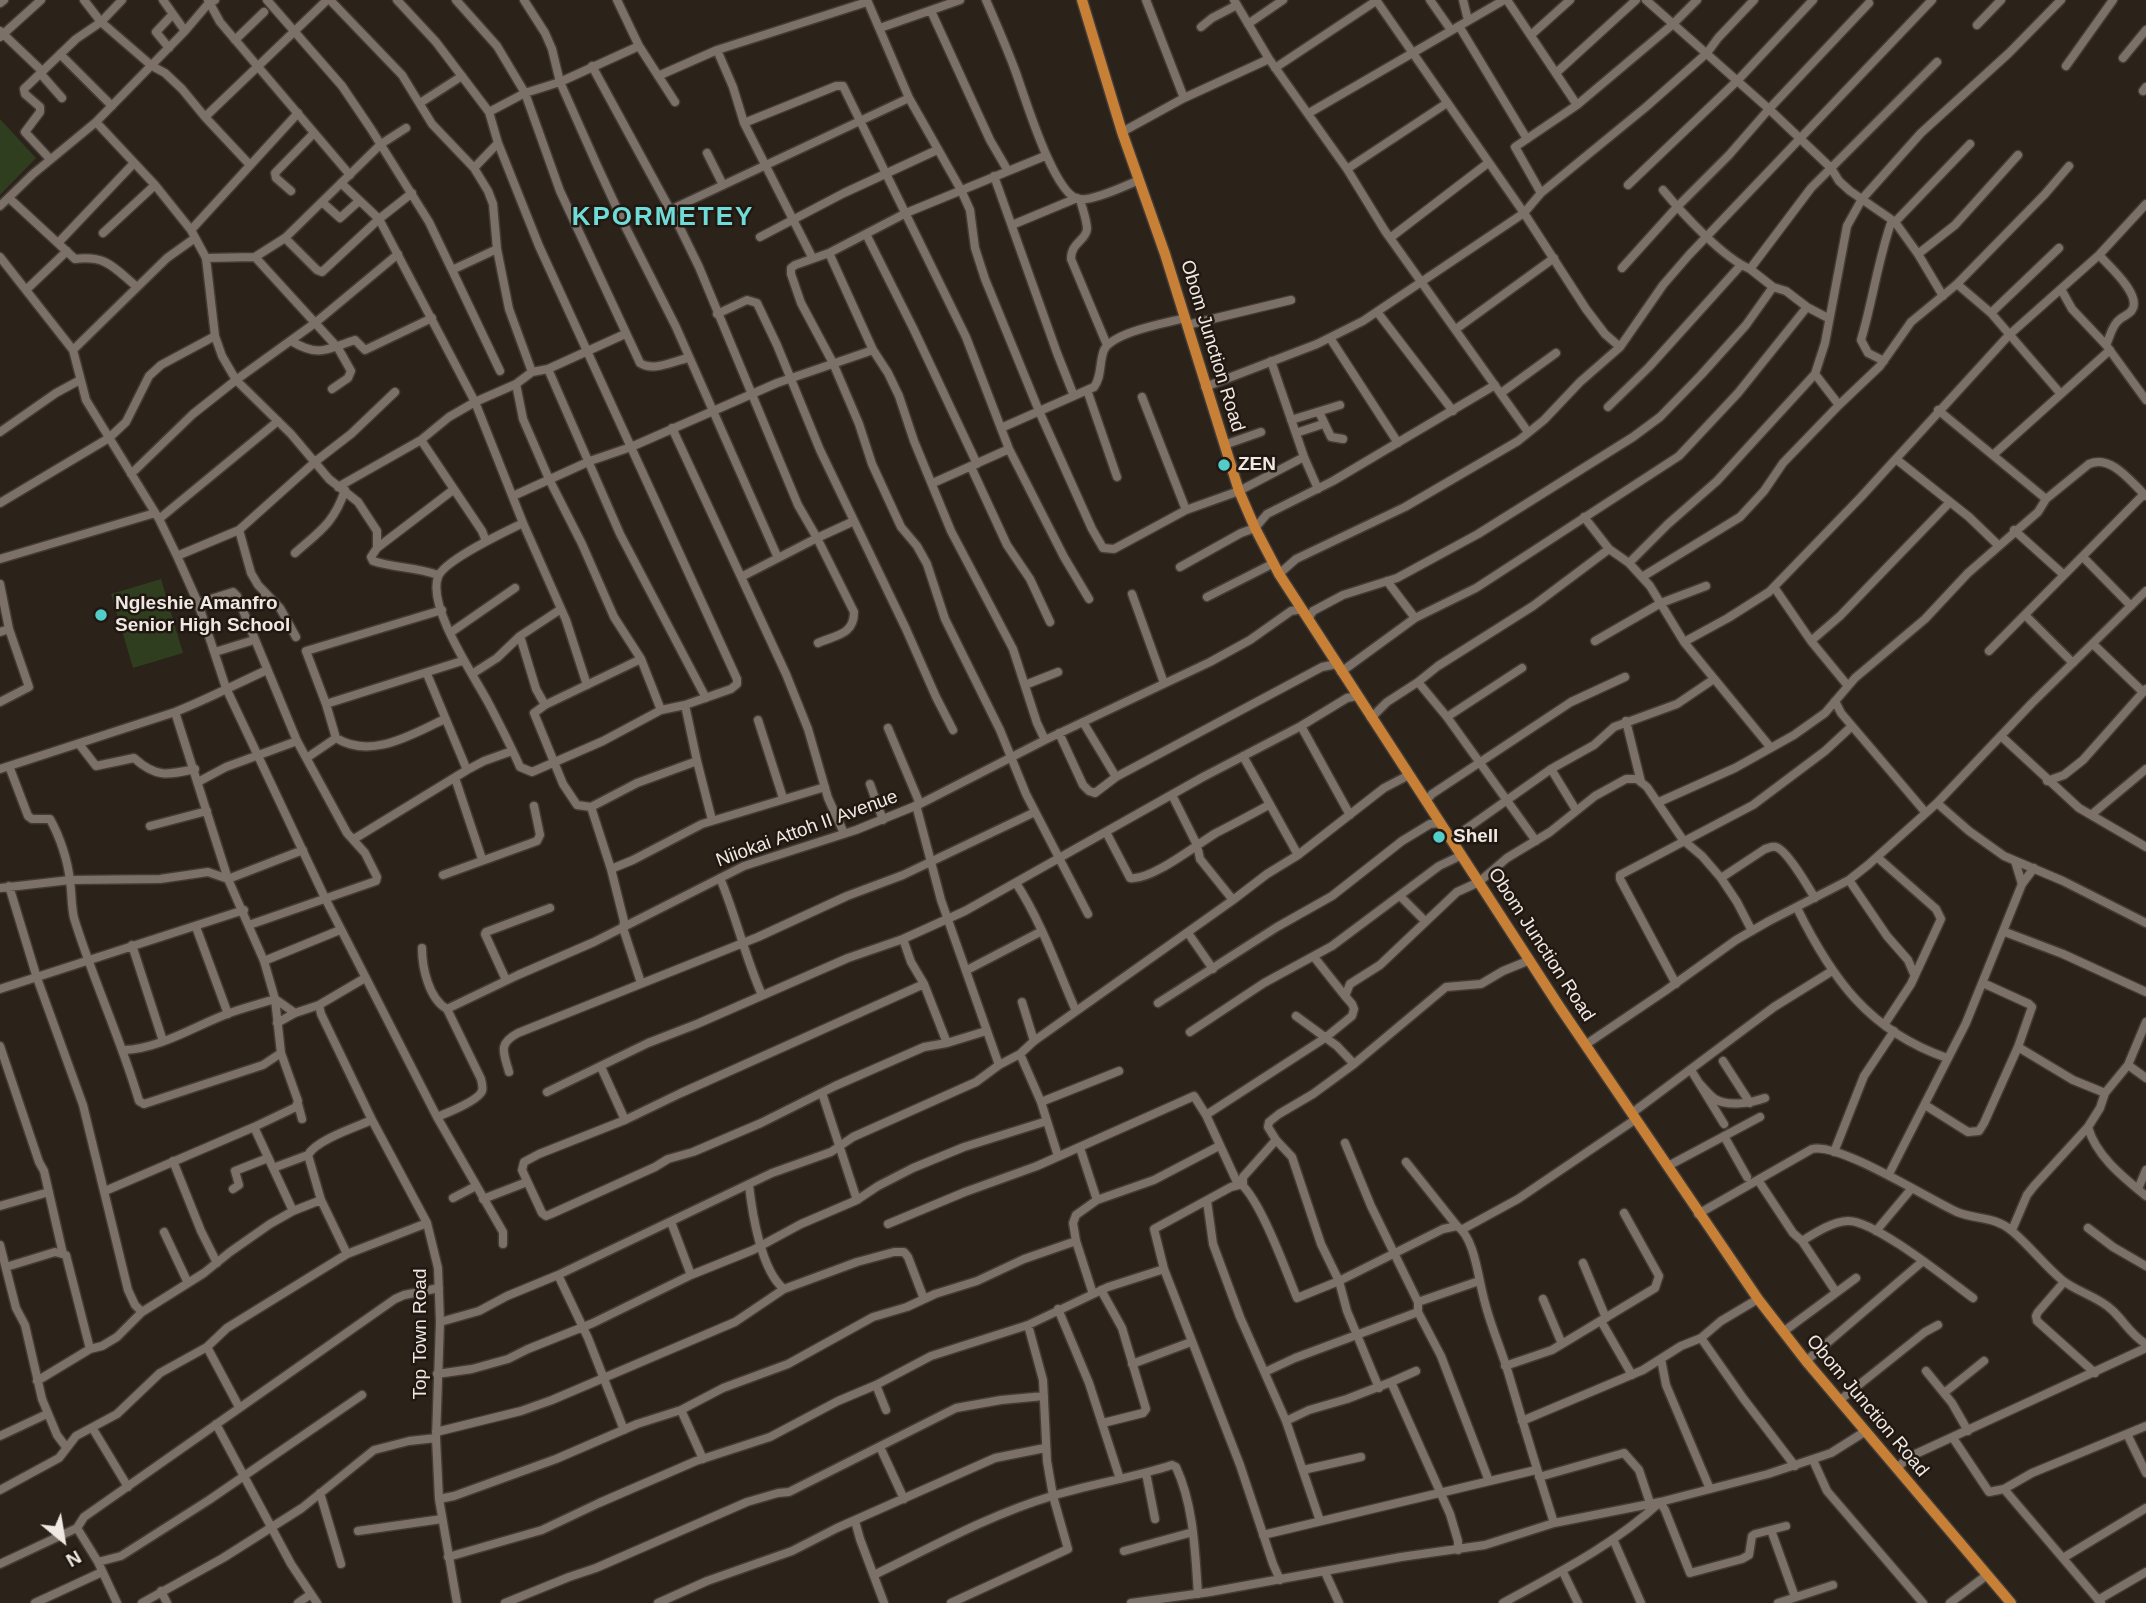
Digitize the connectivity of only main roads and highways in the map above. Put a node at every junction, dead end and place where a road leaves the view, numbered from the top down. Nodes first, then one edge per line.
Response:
1 (1082, 0) edge
2 (2011, 1603) edge

1 - 2 main road, Obom Junction Road

